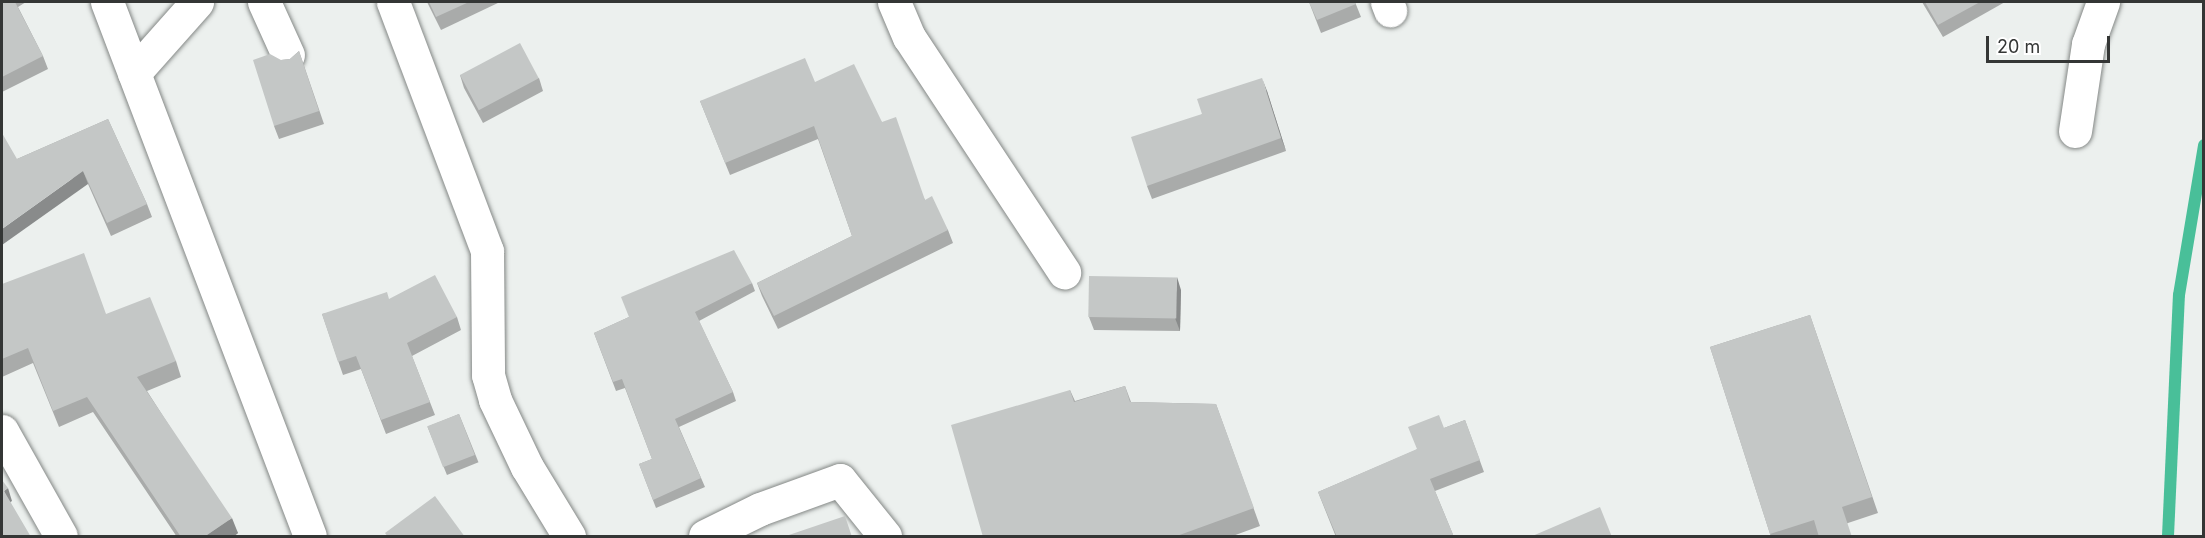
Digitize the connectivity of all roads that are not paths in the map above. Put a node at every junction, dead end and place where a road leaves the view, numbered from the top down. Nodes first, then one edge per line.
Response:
1 (107, 2) edge
2 (197, 2) edge
3 (264, 2) edge
4 (393, 2) edge
5 (894, 2) edge
6 (2103, 2) edge
7 (288, 55) dead end
8 (134, 73) junction
9 (2075, 131) dead end
10 (1064, 272) dead end
11 (2, 431) edge
12 (61, 537) edge
13 (310, 537) edge
14 (569, 537) edge
15 (705, 537) edge
16 (885, 537) edge

1 - 8 street
2 - 8 street
3 - 7 street
4 - 14 street
5 - 10 street
6 - 9 street
8 - 13 street
11 - 12 street
15 - 16 street

